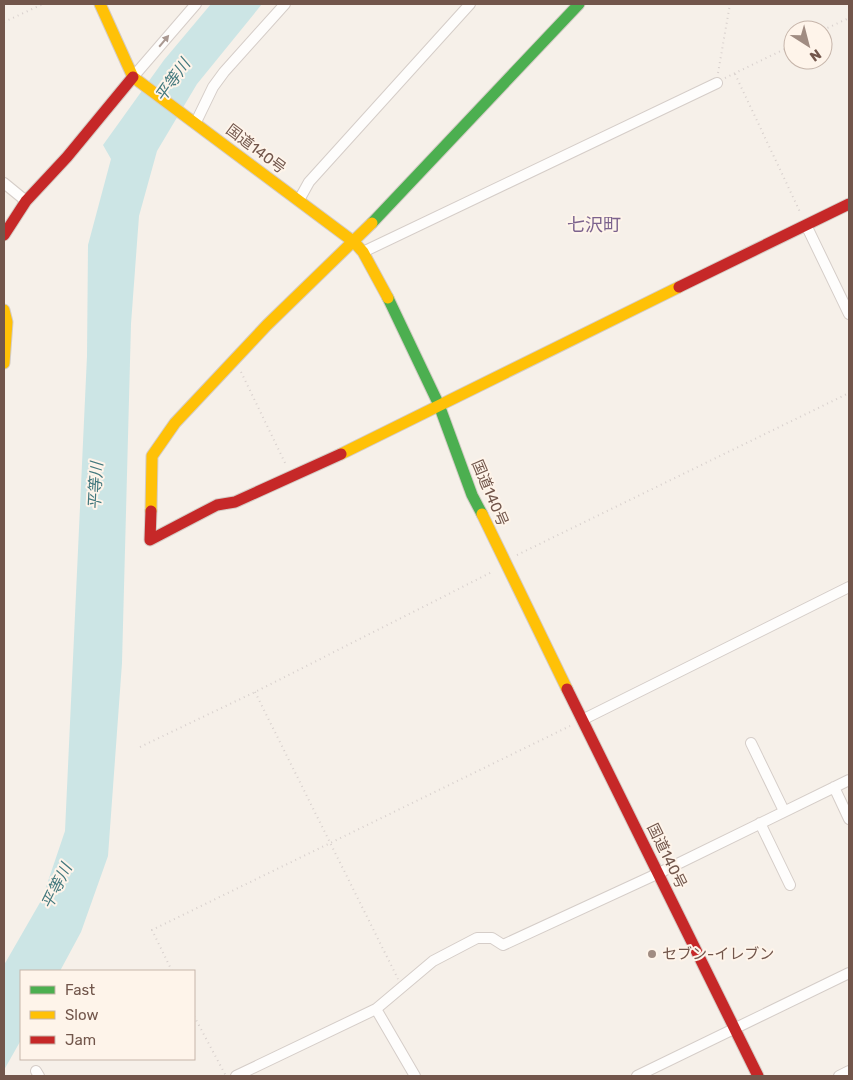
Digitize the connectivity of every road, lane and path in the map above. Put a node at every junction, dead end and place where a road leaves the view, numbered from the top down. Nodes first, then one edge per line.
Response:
1 (43, 4) edge
2 (100, 4) edge
3 (196, 4) edge
4 (284, 4) edge
5 (470, 4) edge
6 (579, 4) edge
7 (730, 4) edge
8 (849, 18) edge
9 (4, 22) edge
10 (833, 25) edge
11 (783, 50) edge
12 (735, 74) junction
13 (135, 79) junction
14 (717, 83) junction
15 (195, 121) junction
16 (4, 183) edge
17 (299, 200) junction
18 (26, 201) junction
19 (849, 204) edge
20 (806, 225) junction
21 (4, 235) edge
22 (354, 242) junction
23 (363, 252) junction
24 (4, 310) edge
25 (849, 314) edge
26 (234, 359) junction
27 (4, 363) edge
28 (849, 393) edge
29 (439, 405) junction
30 (291, 476) junction
31 (506, 565) junction
32 (849, 587) edge
33 (256, 692) junction
34 (584, 719) junction
35 (751, 744) dead end
36 (140, 747) dead end
37 (849, 780) edge
38 (834, 787) junction
39 (784, 811) junction
40 (849, 819) edge
41 (760, 823) junction
42 (331, 842) junction
43 (659, 873) junction
44 (790, 885) dead end
45 (172, 970) edge
46 (849, 973) edge
47 (402, 986) junction
48 (376, 1009) junction
49 (195, 1018) edge
50 (735, 1029) junction
51 (849, 1071) edge
52 (226, 1076) edge
53 (236, 1076) edge
54 (415, 1076) edge
55 (637, 1076) edge
56 (758, 1076) edge
57 (839, 1076) edge

1 - 9 path
2 - 13 main road
13 -> 3 street
4 - 15 street
5 - 17 street
6 - 22 main road
7 - 14 path
8 - 10 path
11 - 12 path
12 - 14 path
12 - 20 path
13 - 15 main road, 国道140号
13 - 18 main road
14 - 23 street
15 - 17 main road, 国道140号
16 - 18 street
17 - 22 main road, 国道140号
18 - 21 main road
19 - 20 main road
20 - 25 street
20 - 29 main road
22 - 23 main road, 国道140号
22 - 26 main road
23 - 29 main road, 国道140号
24 - 27 main road
26 - 30 path
26 - 30 main road
28 - 31 path
29 - 30 main road
29 - 31 main road, 国道140号
31 - 33 path
31 - 34 main road, 国道140号
32 - 34 street
33 - 36 path
33 - 42 path
34 - 42 path
34 - 43 main road, 国道140号
35 - 39 street
37 - 38 street
38 - 39 street
38 - 40 street
39 - 41 street
41 - 43 street
41 - 44 street
42 - 45 path
42 - 47 path
43 - 47 street
43 - 50 main road, 国道140号
46 - 50 street
47 - 48 street
48 - 53 street
48 - 54 street
49 - 52 path
50 - 55 street
50 - 56 main road, 国道140号
51 - 57 street

